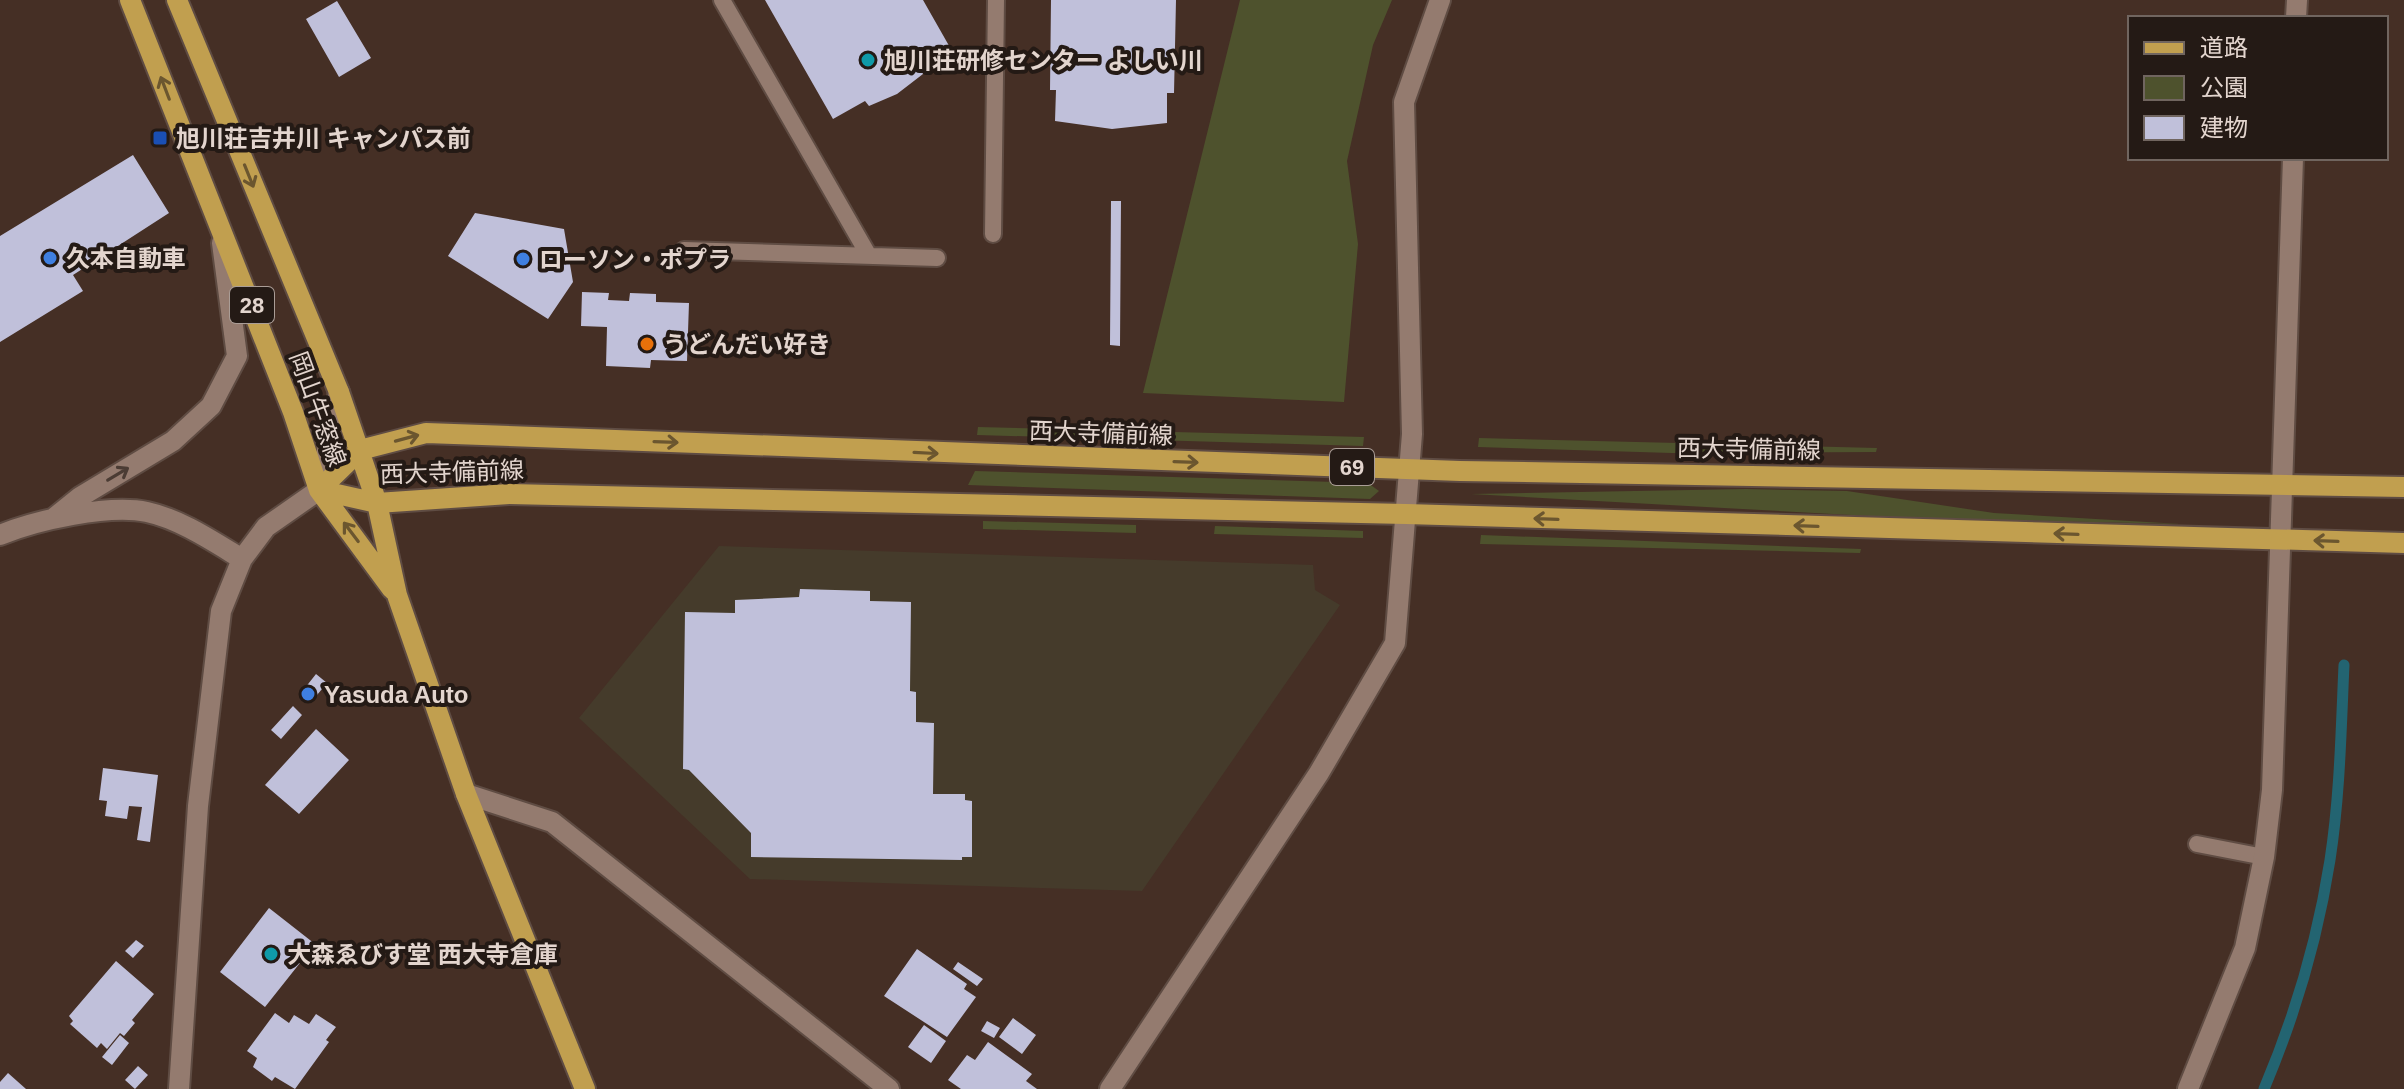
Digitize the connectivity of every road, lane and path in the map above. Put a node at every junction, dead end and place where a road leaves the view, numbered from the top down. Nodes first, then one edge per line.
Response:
1 (130, 0) edge
2 (177, 0) edge
3 (722, 0) edge
4 (996, 0) edge
5 (1440, 0) edge
6 (2293, 160) edge
7 (217, 216) junction
8 (993, 234) dead end
9 (684, 250) dead end
10 (869, 256) junction
11 (937, 258) dead end
12 (339, 392) junction
13 (360, 450) junction
14 (1410, 469) junction
15 (2282, 484) junction
16 (2404, 487) edge
17 (319, 490) junction
18 (377, 503) junction
19 (1406, 514) junction
20 (54, 518) junction
21 (0, 535) edge
22 (2281, 540) junction
23 (2404, 543) edge
24 (242, 559) junction
25 (397, 595) junction
26 (466, 794) junction
27 (2197, 844) dead end
28 (2264, 857) junction
29 (179, 1089) edge
30 (585, 1089) edge
31 (889, 1089) edge
32 (1110, 1089) edge
33 (2188, 1089) edge

7 -> 1 main road, 岡山牛窓線 / 28
2 -> 12 main road, 岡山牛窓線 / 28
3 - 10 lane
4 - 8 lane
5 - 14 street
6 - 15 street
7 - 17 main road, 岡山牛窓線 / 28
20 -> 7 street
9 - 10 lane
10 - 11 lane
12 - 13 main road, 岡山牛窓線 / 28
12 - 17 street
13 -> 14 main road, 西大寺備前線 / 69
13 - 17 main road, 西大寺備前線 / 69
13 - 18 main road, 岡山牛窓線 / 28
14 - 15 main road, 西大寺備前線 / 69
14 - 19 street
15 - 16 main road, 西大寺備前線 / 69
15 - 22 street
17 - 18 main road, 西大寺備前線 / 69
17 - 24 street
25 -> 17 main road, 岡山牛窓線 / 28
18 - 19 main road, 西大寺備前線 / 69
18 - 25 main road, 岡山牛窓線 / 28
22 -> 19 main road, 西大寺備前線 / 69
19 - 32 street
20 - 21 street
20 - 24 street
23 -> 22 main road, 西大寺備前線 / 69
22 - 28 street
24 - 29 street
25 - 26 main road, 岡山牛窓線 / 28
26 - 30 main road, 岡山牛窓線 / 28
26 - 31 street
27 - 28 lane
28 - 33 street

